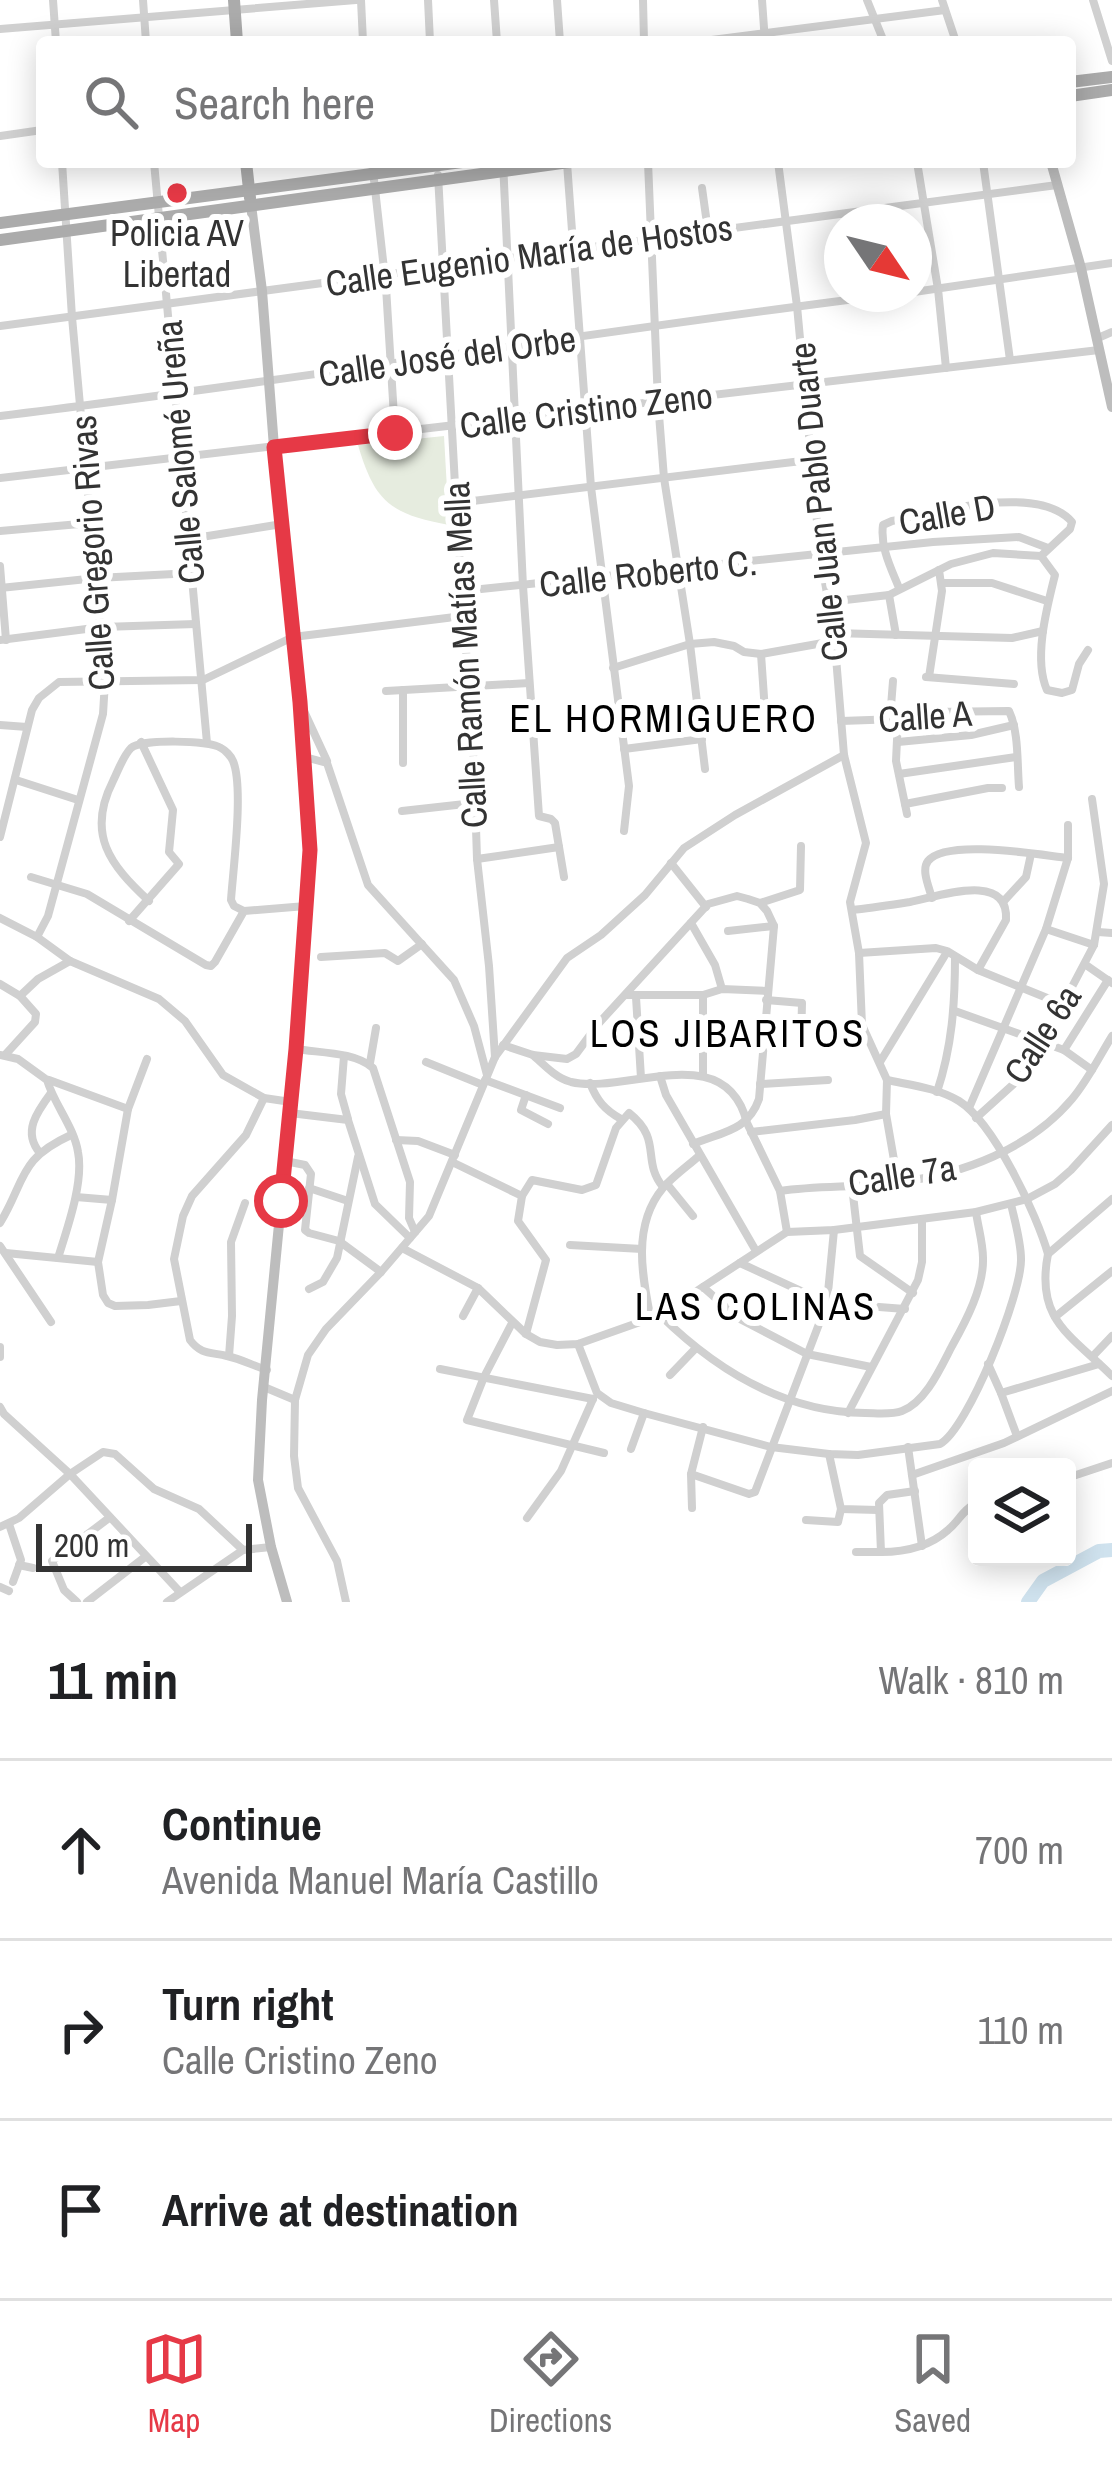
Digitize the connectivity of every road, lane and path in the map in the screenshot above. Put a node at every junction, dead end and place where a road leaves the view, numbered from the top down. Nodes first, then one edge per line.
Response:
1 (52, 0) edge
2 (143, 0) edge
3 (359, 0) edge
4 (428, 0) edge
5 (494, 0) edge
6 (557, 0) edge
7 (643, 0) edge
8 (762, 0) edge
9 (867, 0) edge
10 (1093, 0) edge
11 (234, 5) edge
12 (944, 5) edge
13 (145, 18) junction
14 (875, 21) junction
15 (55, 25) junction
16 (0, 29) edge
17 (56, 36) edge
18 (146, 36) edge
19 (237, 36) edge
20 (362, 36) edge
21 (430, 36) edge
22 (496, 36) edge
23 (560, 36) edge
24 (644, 36) edge
25 (765, 36) edge
26 (778, 36) edge
27 (881, 36) edge
28 (954, 36) edge
29 (1112, 61) edge
30 (1112, 77) edge
31 (1076, 81) edge
32 (1112, 90) edge
33 (1076, 95) edge
34 (36, 131) edge
35 (0, 136) edge
36 (62, 168) edge
37 (154, 168) edge
38 (247, 168) edge
39 (503, 168) edge
40 (567, 168) edge
41 (648, 168) edge
42 (779, 168) edge
43 (918, 168) edge
44 (984, 168) edge
45 (1053, 168) edge
46 (437, 169) edge
47 (373, 175) edge
48 (1058, 184) junction
49 (702, 188) dead end
50 (987, 194) junction
51 (250, 198) junction
52 (923, 202) junction
53 (157, 203) junction
54 (64, 214) junction
55 (158, 218) junction
56 (784, 221) junction
57 (0, 223) edge
58 (66, 231) junction
59 (708, 231) junction
60 (651, 239) junction
61 (0, 240) edge
62 (572, 250) junction
63 (508, 258) junction
64 (1112, 263) edge
65 (444, 267) junction
66 (1081, 268) junction
67 (385, 274) junction
68 (1000, 278) junction
69 (938, 289) junction
70 (932, 290) edge
71 (262, 291) junction
72 (824, 303) edge
73 (166, 304) junction
74 (796, 306) junction
75 (72, 316) junction
76 (656, 325) junction
77 (0, 326) edge
78 (1112, 332) edge
79 (578, 336) junction
80 (1099, 344) junction
81 (513, 347) junction
82 (449, 355) junction
83 (1010, 360) junction
84 (391, 364) junction
85 (946, 368) junction
86 (269, 382) junction
87 (803, 385) junction
88 (174, 394) junction
89 (658, 402) junction
90 (82, 406) junction
91 (1112, 407) edge
92 (583, 411) junction
93 (0, 416) edge
94 (517, 419) junction
95 (452, 426) junction
96 (395, 433) junction
97 (274, 447) junction
98 (180, 457) junction
99 (810, 460) junction
100 (87, 468) junction
101 (0, 478) edge
102 (664, 478) junction
103 (591, 487) junction
104 (520, 496) junction
105 (456, 503) junction
106 (92, 523) junction
107 (282, 524) junction
108 (0, 532) edge
109 (189, 539) junction
110 (884, 548) junction
111 (1044, 552) junction
112 (820, 554) junction
113 (0, 566) edge
114 (939, 569) junction
115 (677, 570) junction
116 (193, 573) junction
117 (601, 577) junction
118 (97, 578) junction
119 (942, 583) junction
120 (523, 586) junction
121 (1, 588) edge
122 (899, 588) junction
123 (462, 591) junction
124 (889, 596) junction
125 (1047, 601) junction
126 (828, 602) junction
127 (464, 616) junction
128 (196, 624) junction
129 (102, 627) junction
130 (1043, 631) junction
131 (934, 634) junction
132 (896, 635) junction
133 (293, 637) junction
134 (834, 637) junction
135 (3, 640) edge
136 (690, 644) junction
137 (1088, 650) dead end
138 (761, 654) junction
139 (613, 668) junction
140 (203, 680) junction
141 (106, 681) junction
142 (893, 681) dead end
143 (529, 682) junction
144 (1014, 684) dead end
145 (468, 686) junction
146 (403, 690) junction
147 (386, 691) dead end
148 (300, 702) junction
149 (894, 719) junction
150 (841, 721) junction
151 (0, 725) edge
152 (1014, 725) junction
153 (766, 726) dead end
154 (27, 727) junction
155 (702, 739) junction
156 (141, 742) junction
157 (898, 742) junction
158 (207, 743) junction
159 (624, 748) junction
160 (844, 755) junction
161 (304, 757) junction
162 (1016, 757) junction
163 (327, 763) junction
164 (403, 763) dead end
165 (705, 769) dead end
166 (899, 774) junction
167 (16, 780) junction
168 (1019, 787) dead end
169 (1002, 788) dead end
170 (1092, 799) dead end
171 (78, 800) junction
172 (474, 802) junction
173 (402, 811) dead end
174 (1068, 826) dead end
175 (624, 831) dead end
176 (0, 837) edge
177 (801, 846) dead end
178 (559, 847) junction
179 (1031, 854) junction
180 (1068, 858) junction
181 (477, 859) junction
182 (671, 863) junction
183 (31, 877) dead end
184 (564, 877) dead end
185 (56, 883) junction
186 (932, 898) junction
187 (149, 901) junction
188 (1003, 902) junction
189 (760, 903) junction
190 (308, 906) junction
191 (706, 907) junction
192 (851, 910) junction
193 (244, 911) junction
194 (0, 918) edge
195 (129, 921) junction
196 (691, 923) junction
197 (774, 926) junction
198 (1046, 928) junction
199 (728, 931) dead end
200 (1098, 932) junction
201 (1112, 933) edge
202 (37, 937) junction
203 (422, 944) junction
204 (1094, 945) junction
205 (859, 953) junction
206 (951, 954) junction
207 (321, 956) dead end
208 (70, 961) junction
209 (1086, 965) junction
210 (978, 970) junction
211 (1110, 982) edge
212 (0, 985) edge
213 (1022, 987) junction
214 (722, 989) junction
215 (703, 994) junction
216 (624, 995) junction
217 (766, 995) junction
218 (20, 996) junction
219 (636, 997) junction
220 (1062, 1004) junction
221 (955, 1011) junction
222 (376, 1028) dead end
223 (1004, 1029) junction
224 (1112, 1036) edge
225 (1046, 1042) junction
226 (801, 1043) dead end
227 (503, 1046) junction
228 (296, 1049) junction
229 (1064, 1050) junction
230 (533, 1054) junction
231 (3, 1055) edge
232 (344, 1056) junction
233 (495, 1057) junction
234 (147, 1060) dead end
235 (426, 1062) dead end
236 (370, 1064) junction
237 (879, 1064) junction
238 (1092, 1070) junction
239 (660, 1076) junction
240 (703, 1076) junction
241 (641, 1078) junction
242 (47, 1079) junction
243 (485, 1080) junction
244 (828, 1080) dead end
245 (887, 1080) junction
246 (590, 1083) junction
247 (760, 1084) junction
248 (938, 1092) junction
249 (51, 1094) junction
250 (526, 1095) junction
251 (264, 1098) junction
252 (290, 1107) junction
253 (128, 1108) junction
254 (560, 1108) dead end
255 (969, 1108) junction
256 (886, 1114) junction
257 (976, 1118) junction
258 (348, 1120) junction
259 (621, 1120) junction
260 (548, 1124) dead end
261 (749, 1128) junction
262 (1111, 1128) edge
263 (71, 1135) junction
264 (396, 1140) junction
265 (694, 1144) junction
266 (1002, 1152) junction
267 (40, 1153) junction
268 (700, 1155) junction
269 (358, 1156) junction
270 (454, 1159) junction
271 (285, 1161) junction
272 (898, 1183) junction
273 (665, 1186) junction
274 (852, 1186) junction
275 (309, 1188) junction
276 (780, 1190) junction
277 (522, 1196) junction
278 (76, 1197) junction
279 (1028, 1199) junction
280 (1112, 1199) edge
281 (112, 1200) junction
282 (348, 1201) junction
283 (245, 1203) dead end
284 (1011, 1204) junction
285 (976, 1212) junction
286 (693, 1216) dead end
287 (922, 1219) junction
288 (0, 1223) edge
289 (857, 1227) junction
290 (834, 1230) junction
291 (787, 1232) junction
292 (412, 1235) junction
293 (339, 1241) junction
294 (570, 1245) dead end
295 (401, 1248) junction
296 (3, 1249) edge
297 (642, 1249) junction
298 (756, 1251) junction
299 (1048, 1255) junction
300 (58, 1258) junction
301 (98, 1262) junction
302 (739, 1263) junction
303 (1112, 1270) edge
304 (381, 1272) junction
305 (703, 1287) junction
306 (478, 1288) junction
307 (309, 1289) dead end
308 (913, 1293) junction
309 (181, 1301) junction
310 (826, 1303) junction
311 (904, 1309) junction
312 (463, 1316) dead end
313 (655, 1317) junction
314 (1055, 1318) junction
315 (51, 1322) dead end
316 (512, 1322) junction
317 (526, 1334) junction
318 (1112, 1336) edge
319 (578, 1344) junction
320 (0, 1347) edge
321 (694, 1348) junction
322 (807, 1354) junction
323 (229, 1356) junction
324 (0, 1357) edge
325 (1096, 1360) junction
326 (988, 1363) junction
327 (872, 1367) junction
328 (440, 1369) dead end
329 (267, 1370) junction
330 (670, 1375) dead end
331 (1112, 1376) edge
332 (484, 1377) junction
333 (264, 1387) junction
334 (1112, 1391) edge
335 (1000, 1393) junction
336 (595, 1396) junction
337 (296, 1400) junction
338 (789, 1400) junction
339 (2, 1412) edge
340 (644, 1413) junction
341 (848, 1413) junction
342 (703, 1427) junction
343 (1017, 1436) junction
344 (572, 1445) junction
345 (771, 1447) junction
346 (908, 1447) junction
347 (631, 1449) dead end
348 (604, 1453) dead end
349 (829, 1454) junction
350 (1112, 1463) edge
351 (70, 1474) junction
352 (691, 1474) junction
353 (912, 1475) junction
354 (1076, 1475) edge
355 (915, 1491) junction
356 (968, 1506) edge
357 (692, 1508) dead end
358 (841, 1509) junction
359 (878, 1510) junction
360 (527, 1517) dead end
361 (109, 1518) junction
362 (806, 1520) dead end
363 (5, 1525) edge
364 (922, 1546) junction
365 (272, 1547) junction
366 (243, 1550) junction
367 (856, 1552) dead end
368 (881, 1552) junction
369 (145, 1557) junction
370 (19, 1565) junction
371 (33, 1568) dead end
372 (7, 1587) edge
373 (180, 1592) junction
374 (77, 1602) edge
375 (87, 1602) edge
376 (167, 1602) edge
377 (287, 1602) edge
378 (346, 1602) edge

1 - 15 street
2 - 13 street
3 - 11 street
3 - 20 street
4 - 21 street
5 - 22 street
6 - 23 street
7 - 24 street
8 - 25 street
9 - 14 street
10 - 29 street
11 - 13 street
11 - 19 main road
12 - 14 street
12 - 28 street
13 - 15 street
13 - 18 street
14 - 26 street
14 - 27 street
15 - 16 street
15 - 17 street
30 - 31 main road
32 - 33 main road
34 - 35 street
36 - 54 street
37 - 53 street, Calle Salomé Ureña
38 - 51 main road
39 - 63 street
40 - 62 street
41 - 60 street
42 - 56 street, Calle Juan Pablo Duarte
43 - 52 street
44 - 50 street
45 - 48 street
46 - 47 main road
46 - 65 street, Calle Ramón Matías Mella
47 - 51 main road
47 - 67 street
48 - 50 street, Calle Eugenio María de Hostos
48 - 66 street
49 - 59 street
50 - 52 street, Calle Eugenio María de Hostos
50 - 68 street
51 - 53 main road
51 - 55 main road
51 - 71 street
52 - 56 street, Calle Eugenio María de Hostos
52 - 69 street
53 - 54 main road
53 - 55 street, Calle Salomé Ureña
54 - 57 main road
54 - 58 street, Calle Gregorio Rivas
55 - 58 main road
55 - 73 street, Calle Salomé Ureña
56 - 59 street, Calle Eugenio María de Hostos
56 - 74 street, Calle Juan Pablo Duarte
58 - 61 main road
58 - 75 street, Calle Gregorio Rivas
59 - 60 street, Calle Eugenio María de Hostos
60 - 62 street, Calle Eugenio María de Hostos
60 - 76 street
62 - 63 street, Calle Eugenio María de Hostos
62 - 79 street
63 - 65 street, Calle Eugenio María de Hostos
63 - 81 street
64 - 66 street
65 - 67 street, Calle Eugenio María de Hostos
65 - 82 street, Calle Ramón Matías Mella
66 - 68 street
66 - 80 street
67 - 71 street, Calle Eugenio María de Hostos
67 - 84 street
68 - 69 street
68 - 83 street
69 - 70 street
69 - 85 street
71 - 73 street, Calle Eugenio María de Hostos
71 - 86 street
72 - 74 street, Calle José del Orbe
73 - 75 street, Calle Eugenio María de Hostos
73 - 88 street, Calle Salomé Ureña
74 - 76 street, Calle José del Orbe
74 - 87 street, Calle Juan Pablo Duarte
75 - 77 street, Calle Eugenio María de Hostos
75 - 90 street, Calle Gregorio Rivas
76 - 79 street, Calle José del Orbe
76 - 89 street
78 - 80 street, Calle Cristino Zeno
79 - 81 street, Calle José del Orbe
79 - 92 street
80 - 83 street, Calle Cristino Zeno
80 - 91 street
81 - 82 street, Calle José del Orbe
81 - 94 street
82 - 84 street, Calle José del Orbe
82 - 95 street, Calle Ramón Matías Mella
83 - 85 street, Calle Cristino Zeno
84 - 86 street, Calle José del Orbe
84 - 96 street
85 - 87 street, Calle Cristino Zeno
86 - 88 street, Calle José del Orbe
86 - 97 street
87 - 89 street, Calle Cristino Zeno
87 - 99 street, Calle Juan Pablo Duarte
88 - 90 street, Calle José del Orbe
88 - 98 street, Calle Salomé Ureña
89 - 92 street, Calle Cristino Zeno
89 - 102 street
90 - 93 street, Calle José del Orbe
90 - 100 street, Calle Gregorio Rivas
92 - 94 street, Calle Cristino Zeno
92 - 103 street
94 - 95 street, Calle Cristino Zeno
94 - 104 street
95 - 96 street, Calle Cristino Zeno
95 - 105 street, Calle Ramón Matías Mella
96 - 97 street, Calle Cristino Zeno
97 - 98 street, Calle Cristino Zeno
97 - 107 street
98 - 100 street, Calle Cristino Zeno
98 - 109 street, Calle Salomé Ureña
99 - 102 street
99 - 112 street, Calle Juan Pablo Duarte
100 - 101 street, Calle Cristino Zeno
100 - 106 street, Calle Gregorio Rivas
102 - 103 street
102 - 115 street
103 - 104 street
103 - 117 street
104 - 105 street
104 - 120 street
105 - 123 street, Calle Ramón Matías Mella
106 - 108 street
106 - 118 street, Calle Gregorio Rivas
107 - 109 street
107 - 133 street
109 - 116 street, Calle Salomé Ureña
110 - 111 street, Calle Roberto C.
110 - 111 street, Calle D
110 - 112 street, Calle Roberto C.
110 - 122 street, Calle D
111 - 114 street
111 - 125 street
112 - 115 street, Calle Roberto C.
112 - 126 street, Calle Juan Pablo Duarte
113 - 121 street
114 - 119 street
114 - 122 street
115 - 117 street, Calle Roberto C.
115 - 136 street
116 - 118 street
116 - 128 street, Calle Salomé Ureña
117 - 120 street, Calle Roberto C.
117 - 139 street
118 - 121 street
118 - 129 street, Calle Gregorio Rivas
119 - 125 street
119 - 131 street
120 - 123 street, Calle Roberto C.
120 - 143 street
121 - 135 street
122 - 124 street
123 - 127 street, Calle Ramón Matías Mella
124 - 126 street
124 - 132 street
125 - 130 street
126 - 134 street, Calle Juan Pablo Duarte
127 - 133 street
127 - 145 street, Calle Ramón Matías Mella
128 - 129 street
128 - 140 street, Calle Salomé Ureña
129 - 135 street
129 - 141 street, Calle Gregorio Rivas
130 - 131 street
130 - 137 street
131 - 132 street
131 - 144 street
132 - 134 street
133 - 140 street
133 - 148 street
134 - 138 street
134 - 150 street, Calle Juan Pablo Duarte
136 - 138 street
136 - 139 street
136 - 155 street
138 - 153 street
139 - 159 street
140 - 141 street
140 - 158 street, Calle Salomé Ureña
141 - 154 street
141 - 171 street, Calle Gregorio Rivas
142 - 149 street
143 - 145 street
143 - 178 street
145 - 146 street
145 - 172 street, Calle Ramón Matías Mella
146 - 147 street
146 - 164 street
148 - 161 street
148 - 163 street
149 - 150 street, Calle A
149 - 152 street, Calle A
149 - 157 street
150 - 160 street, Calle Juan Pablo Duarte
151 - 154 street
152 - 157 street
152 - 162 street
154 - 167 street
155 - 159 street
155 - 165 street
156 - 158 street
156 - 187 street
156 - 187 street
157 - 166 street
158 - 193 street
159 - 175 street
160 - 182 street
160 - 192 street, Calle Juan Pablo Duarte
161 - 163 street
161 - 190 street
162 - 166 street
162 - 168 street
163 - 203 street
166 - 169 street
167 - 171 street
167 - 176 street
170 - 200 street, Calle 6a
171 - 185 street, Calle Gregorio Rivas
172 - 173 street
172 - 181 street, Calle Ramón Matías Mella
174 - 180 street
177 - 189 street
178 - 181 street
178 - 184 street
179 - 180 street
179 - 186 street
179 - 188 street
180 - 198 street
181 - 233 street, Calle Ramón Matías Mella
182 - 191 street
182 - 227 street
183 - 185 street
185 - 195 street
185 - 202 street, Calle Gregorio Rivas
186 - 188 street
186 - 192 street
187 - 195 street
188 - 210 street
189 - 191 street
189 - 197 street
190 - 193 street
190 - 228 street
191 - 196 street
192 - 205 street, Calle Juan Pablo Duarte
193 - 195 street
194 - 202 street
196 - 214 street
196 - 216 street
197 - 199 street
197 - 217 street
198 - 204 street
198 - 213 street
200 - 201 street
200 - 204 street, Calle 6a
202 - 208 street
203 - 207 street
203 - 243 street
204 - 209 street, Calle 6a
205 - 206 street
205 - 237 street, Calle Juan Pablo Duarte
206 - 210 street
206 - 221 street
206 - 237 street
208 - 218 street
208 - 251 street
209 - 211 street
209 - 220 street, Calle 6a
210 - 213 street
211 - 229 street
212 - 218 street
213 - 220 street
213 - 223 street
214 - 215 street
214 - 217 street
215 - 219 street
215 - 240 street
216 - 219 street
216 - 230 street
217 - 226 street
217 - 247 street
218 - 231 street
219 - 241 street
220 - 225 street, Calle 6a
221 - 223 street
221 - 248 street
222 - 236 street
223 - 225 street
223 - 255 street
224 - 238 street, Calle 7a
225 - 229 street
225 - 257 street, Calle 6a
227 - 230 street
227 - 233 street
228 - 232 street
228 - 252 street
229 - 238 street
230 - 246 street
231 - 242 street
232 - 236 street
232 - 258 street
233 - 243 street
234 - 253 street
235 - 243 street
236 - 264 street
237 - 245 street, Calle Juan Pablo Duarte
238 - 266 street, Calle 7a
239 - 240 street
239 - 241 street
239 - 265 street
240 - 261 street
241 - 246 street
242 - 249 street
242 - 253 street
243 - 250 street
243 - 270 street
244 - 247 street
245 - 248 street
245 - 256 street
246 - 259 street
247 - 261 street
248 - 255 street
249 - 263 street
249 - 267 street
250 - 254 street
250 - 260 street
251 - 252 street
251 - 309 street
252 - 258 street
252 - 271 street
253 - 281 street
255 - 257 street
256 - 261 street
256 - 272 street
257 - 266 street
258 - 269 street
259 - 273 street
259 - 277 street
261 - 265 street
261 - 276 street
262 - 279 street
263 - 267 street
263 - 278 street
264 - 270 street
264 - 292 street
265 - 268 street
266 - 272 street, Calle 7a
266 - 279 street
267 - 288 street
268 - 273 street
268 - 298 street
269 - 282 street
269 - 292 street
270 - 277 street
270 - 292 street
271 - 275 street
271 - 329 street
272 - 274 street, Calle 7a
273 - 286 street
273 - 297 street
274 - 276 street, Calle 7a
274 - 289 street
275 - 282 street
275 - 293 street
276 - 291 street
277 - 317 street
278 - 281 street
278 - 300 street
279 - 284 street
279 - 299 street
280 - 299 street
281 - 301 street
282 - 293 street
283 - 323 street
284 - 285 street
284 - 326 street
285 - 287 street
285 - 341 street
287 - 289 street
287 - 308 street
289 - 290 street
289 - 308 street
290 - 291 street
290 - 310 street
291 - 298 street
292 - 295 street
293 - 304 street
293 - 307 street
294 - 297 street
295 - 304 street
295 - 306 street
296 - 300 street
296 - 315 street
297 - 313 street
298 - 302 street
299 - 314 street
300 - 301 street
301 - 309 street
302 - 305 street
302 - 310 street
303 - 314 street
304 - 337 street
305 - 313 street
305 - 322 street
306 - 312 street
306 - 316 street
308 - 311 street
309 - 323 street
310 - 311 street
310 - 322 street
311 - 327 street
313 - 319 street
313 - 321 street
314 - 325 street
316 - 317 street
316 - 332 street
317 - 319 street
318 - 325 street
319 - 336 street
320 - 324 street
321 - 330 street
321 - 338 street
322 - 327 street
322 - 338 street
323 - 329 street
325 - 331 street
325 - 335 street
326 - 335 street
326 - 346 street
327 - 341 street
328 - 332 street
329 - 333 street
332 - 336 street
332 - 344 street
333 - 337 street
333 - 365 street
334 - 343 street
335 - 343 street
336 - 340 street
336 - 344 street
337 - 378 street
338 - 341 street
338 - 345 street
339 - 351 street
340 - 342 street
340 - 347 street
342 - 345 street
342 - 352 street
343 - 353 street
344 - 348 street
344 - 360 street
345 - 349 street
345 - 352 street
346 - 349 street
346 - 353 street
349 - 358 street
350 - 354 street
351 - 361 street
351 - 363 street
351 - 366 street
352 - 357 street
353 - 355 street
355 - 359 street
355 - 364 street
356 - 364 street
358 - 359 street
358 - 362 street
359 - 368 street
361 - 369 street
361 - 374 street
363 - 370 street
364 - 368 street
365 - 366 street
365 - 377 street
366 - 373 street
367 - 368 street
369 - 373 street
369 - 375 street
370 - 371 street
370 - 372 street
373 - 376 street

